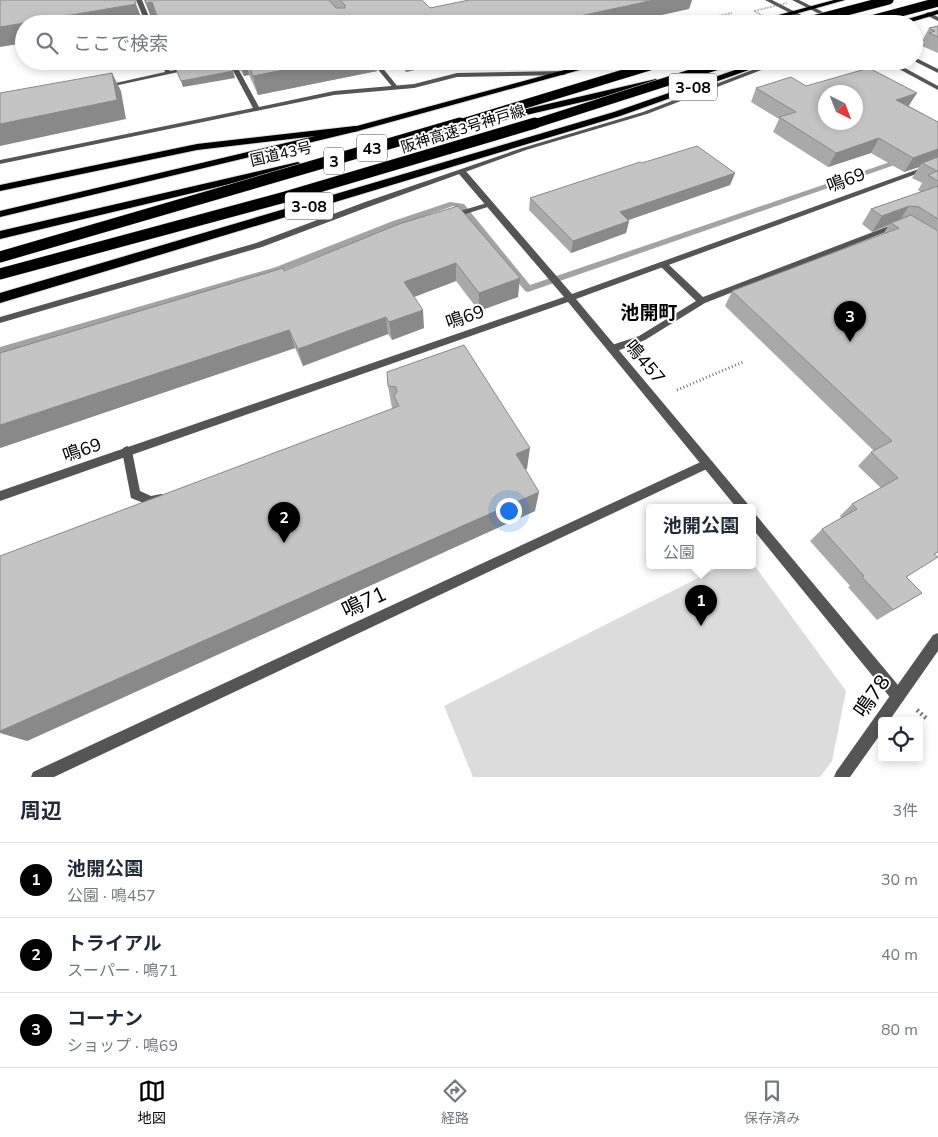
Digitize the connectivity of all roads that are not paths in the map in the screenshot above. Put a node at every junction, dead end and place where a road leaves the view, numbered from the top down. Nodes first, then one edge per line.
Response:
1 (140, 0) edge
2 (768, 0) edge
3 (842, 0) edge
4 (889, 0) edge
5 (792, 1) edge
6 (938, 2) edge
7 (810, 7) junction
8 (792, 12) junction
9 (938, 12) edge
10 (928, 14) junction
11 (146, 15) edge
12 (781, 15) edge
13 (798, 15) edge
14 (826, 15) edge
15 (832, 15) edge
16 (890, 15) edge
17 (923, 16) edge
18 (938, 19) edge
19 (923, 64) edge
20 (167, 70) edge
21 (184, 70) edge
22 (235, 70) edge
23 (381, 70) edge
24 (575, 70) edge
25 (636, 70) edge
26 (703, 70) edge
27 (706, 70) edge
28 (744, 70) edge
29 (758, 70) edge
30 (904, 70) edge
31 (938, 71) edge
32 (168, 73) junction
33 (564, 73) junction
34 (94, 88) edge
35 (396, 88) junction
36 (938, 88) edge
37 (257, 109) junction
38 (355, 129) junction
39 (0, 162) edge
40 (938, 164) edge
41 (462, 172) junction
42 (257, 175) junction
43 (154, 176) junction
44 (0, 188) edge
45 (0, 205) edge
46 (490, 205) junction
47 (0, 214) edge
48 (445, 219) edge
49 (906, 226) edge
50 (0, 235) edge
51 (0, 245) edge
52 (0, 257) edge
53 (663, 264) junction
54 (0, 274) edge
55 (0, 298) edge
56 (570, 298) junction
57 (702, 301) junction
58 (0, 320) edge
59 (612, 349) junction
60 (127, 451) junction
61 (707, 464) junction
62 (0, 496) edge
63 (172, 496) edge
64 (740, 504) edge
65 (756, 524) edge
66 (938, 640) edge
67 (898, 696) junction
68 (38, 777) edge
69 (841, 777) edge

1 - 11 street
2 - 8 street
3 - 7 highway
4 - 15 highway, bridge
5 - 7 street
6 - 16 highway, bridge
7 - 8 highway
7 - 14 street
8 - 12 highway
8 - 13 street
9 - 10 highway
10 - 17 highway
10 - 18 street
19 - 31 street
20 - 32 street
21 - 32 street
22 - 37 street
23 - 35 street
24 - 33 highway, 国道43号 / 43
25 - 52 highway, 阪神高速3号神戸線 / 3, bridge
26 - 54 highway, 阪神高速3号神戸線 / 3, bridge
27 - 42 highway, 国道43号 / 43
28 - 55 highway, 3-08
29 - 41 street
30 - 36 street
32 - 34 street
33 - 35 street
33 - 38 highway, 国道43号 / 43
35 - 37 street
37 - 39 street
38 - 43 highway, 国道43号 / 43
38 - 44 highway
40 - 53 street, 鳴69
41 - 46 street, 鳴457
41 - 58 street
42 - 50 highway, 国道43号 / 43
42 - 51 highway
43 - 45 highway
43 - 47 highway, 国道43号 / 43
46 - 48 street
46 - 56 street, 鳴457
49 - 57 street
53 - 56 street, 鳴69
53 - 57 street
56 - 59 street, 鳴457
56 - 60 street, 鳴69
57 - 59 street
59 - 61 street, 鳴457
60 - 62 street, 鳴69
60 - 63 street
61 - 64 street, 鳴457
61 - 68 street, 鳴71
65 - 67 street
66 - 67 street, 鳴78
67 - 69 street, 鳴78

